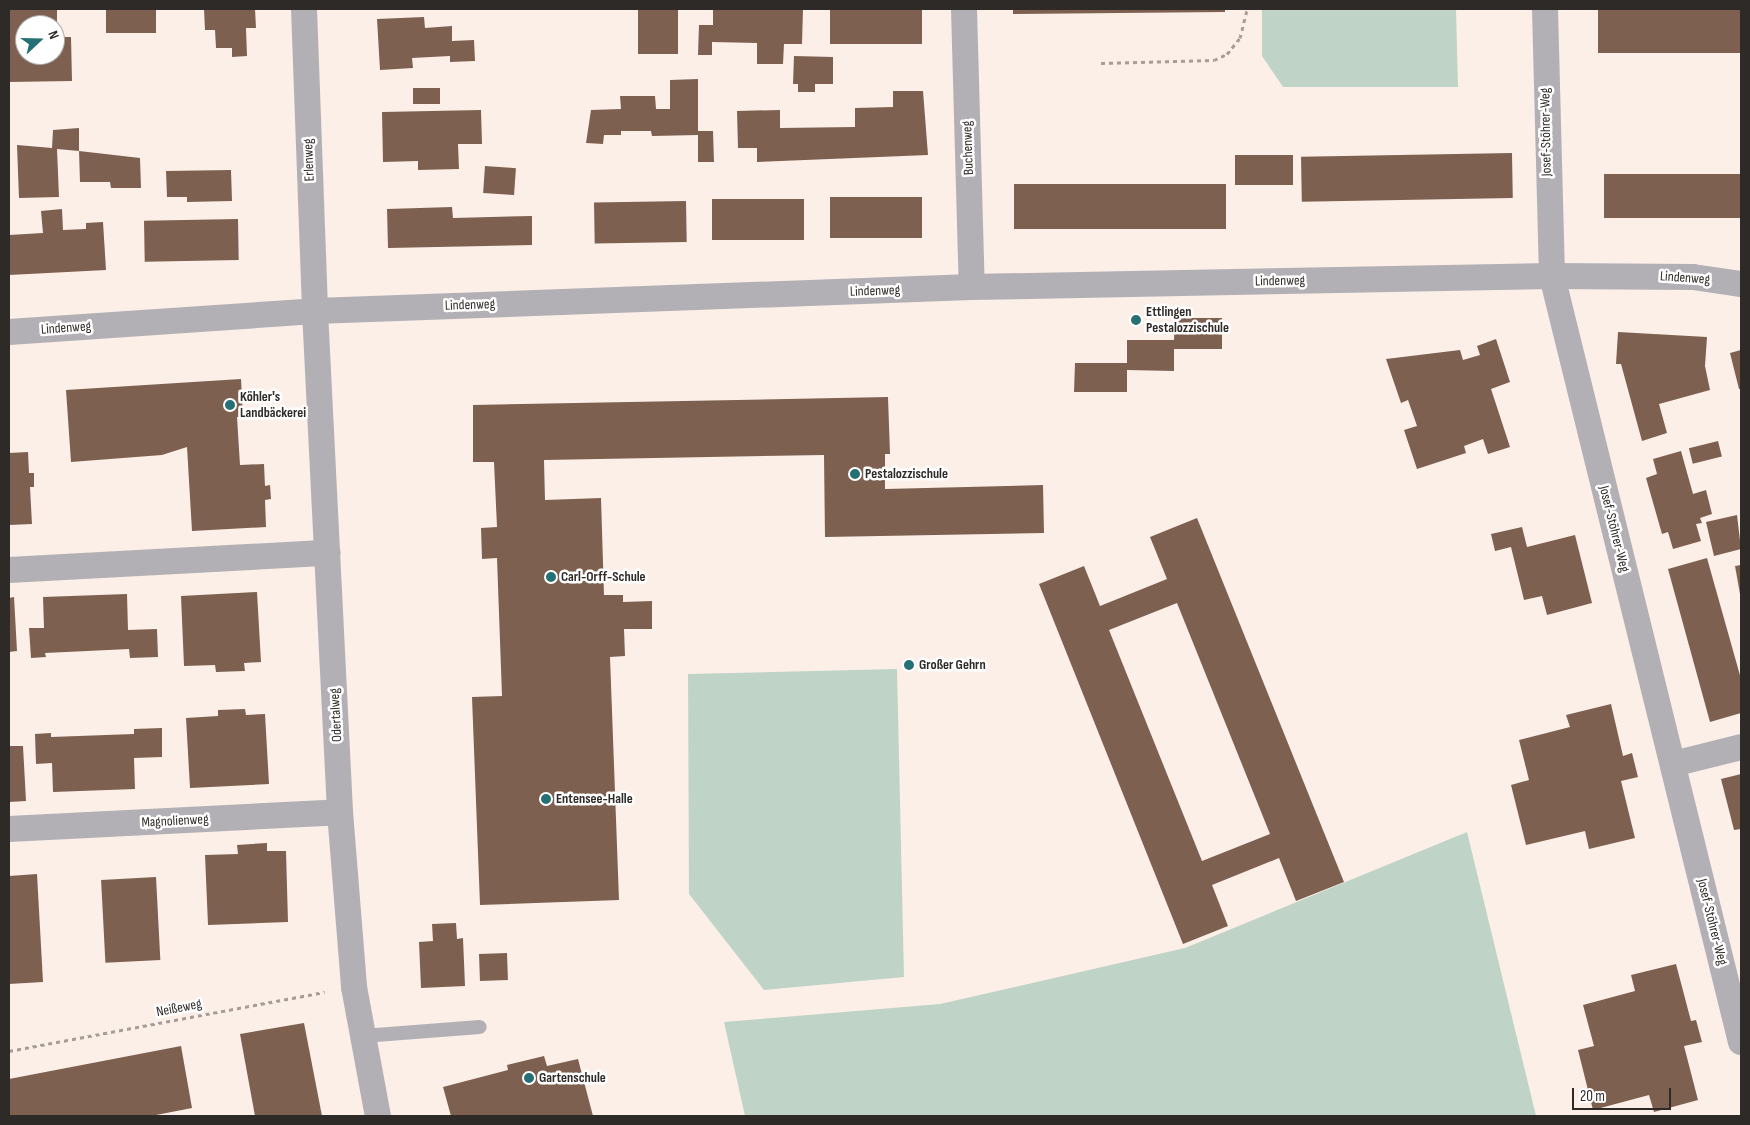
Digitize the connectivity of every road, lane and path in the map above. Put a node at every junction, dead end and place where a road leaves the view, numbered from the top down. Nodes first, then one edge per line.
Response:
1 (304, 9) edge
2 (964, 9) edge
3 (1247, 9) edge
4 (1545, 9) edge
5 (1101, 63) dead end
6 (1552, 276) junction
7 (1741, 284) edge
8 (972, 287) junction
9 (315, 311) junction
10 (9, 332) edge
11 (328, 553) junction
12 (9, 570) edge
13 (1741, 746) edge
14 (1673, 764) junction
15 (340, 812) junction
16 (9, 829) edge
17 (1735, 984) edge
18 (354, 987) junction
19 (480, 1027) dead end
20 (363, 1036) junction
21 (1741, 1042) edge
22 (9, 1051) edge
23 (378, 1116) edge

1 - 9 street, Erlenweg
2 - 8 street, Buchenweg
3 - 5 path
4 - 6 street, Josef-Stöhrer-Weg
6 - 7 street, Lindenweg
6 - 8 street, Lindenweg
6 - 14 street, Josef-Stöhrer-Weg
8 - 9 street, Lindenweg
9 - 10 street, Lindenweg
9 - 11 street, Odertalweg
11 - 12 street
11 - 15 street, Odertalweg
13 - 14 street
14 - 17 street, Josef-Stöhrer-Weg
15 - 16 street, Magnolienweg
15 - 18 street, Odertalweg
17 - 21 street, Josef-Stöhrer-Weg
18 - 20 street, Odertalweg
18 - 22 path, Neißeweg
19 - 20 lane
20 - 23 street, Odertalweg

